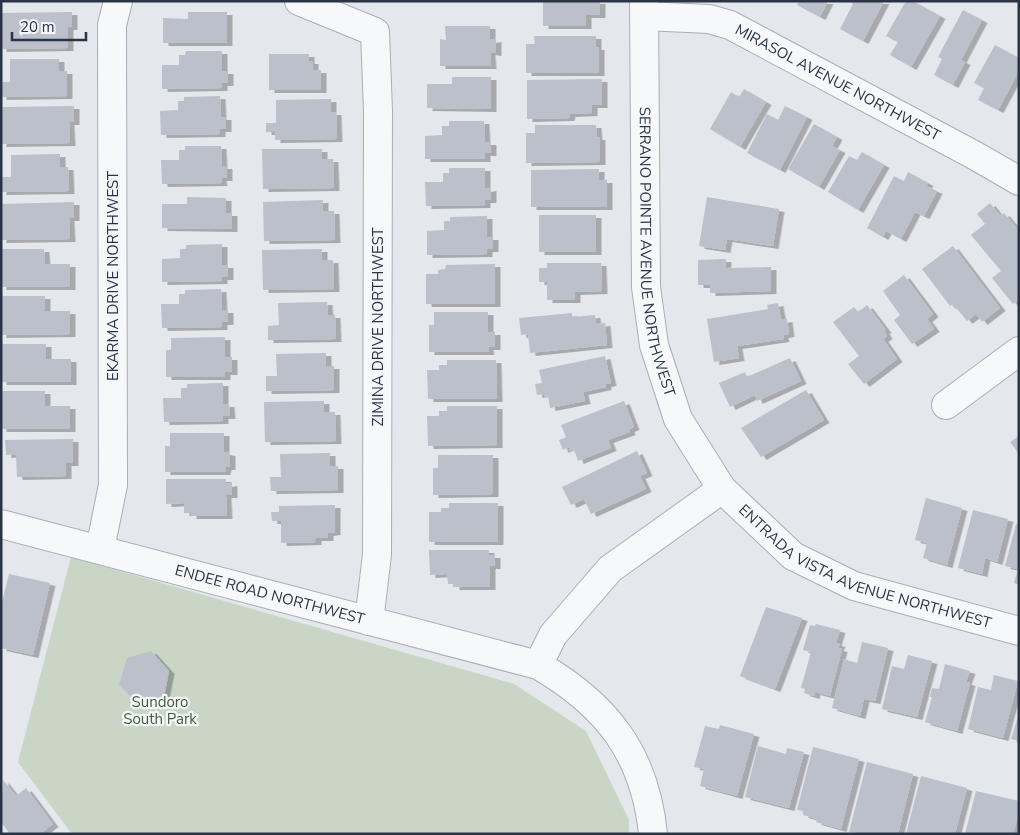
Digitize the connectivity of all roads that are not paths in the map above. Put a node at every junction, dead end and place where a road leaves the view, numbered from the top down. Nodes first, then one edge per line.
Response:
1 (118, 1) edge
2 (299, 1) edge
3 (644, 9) edge
4 (1019, 181) edge
5 (1019, 350) edge
6 (946, 405) dead end
7 (722, 489) junction
8 (1, 524) edge
9 (100, 549) junction
10 (369, 621) junction
11 (1019, 631) edge
12 (538, 665) junction
13 (653, 834) edge

1 - 9 street, EKARMA DRIVE NORTHWEST
2 - 10 street, ZIMINA DRIVE NORTHWEST
3 - 4 street, MIRASOL AVENUE NORTHWEST
3 - 7 street, SERRANO POINTE AVENUE NORTHWEST
5 - 6 street
7 - 11 street, ENTRADA VISTA AVENUE NORTHWEST
7 - 12 street
8 - 9 street, ENDEE ROAD NORTHWEST
9 - 10 street, ENDEE ROAD NORTHWEST
10 - 12 street, ENDEE ROAD NORTHWEST
12 - 13 street, ENDEE ROAD NORTHWEST

